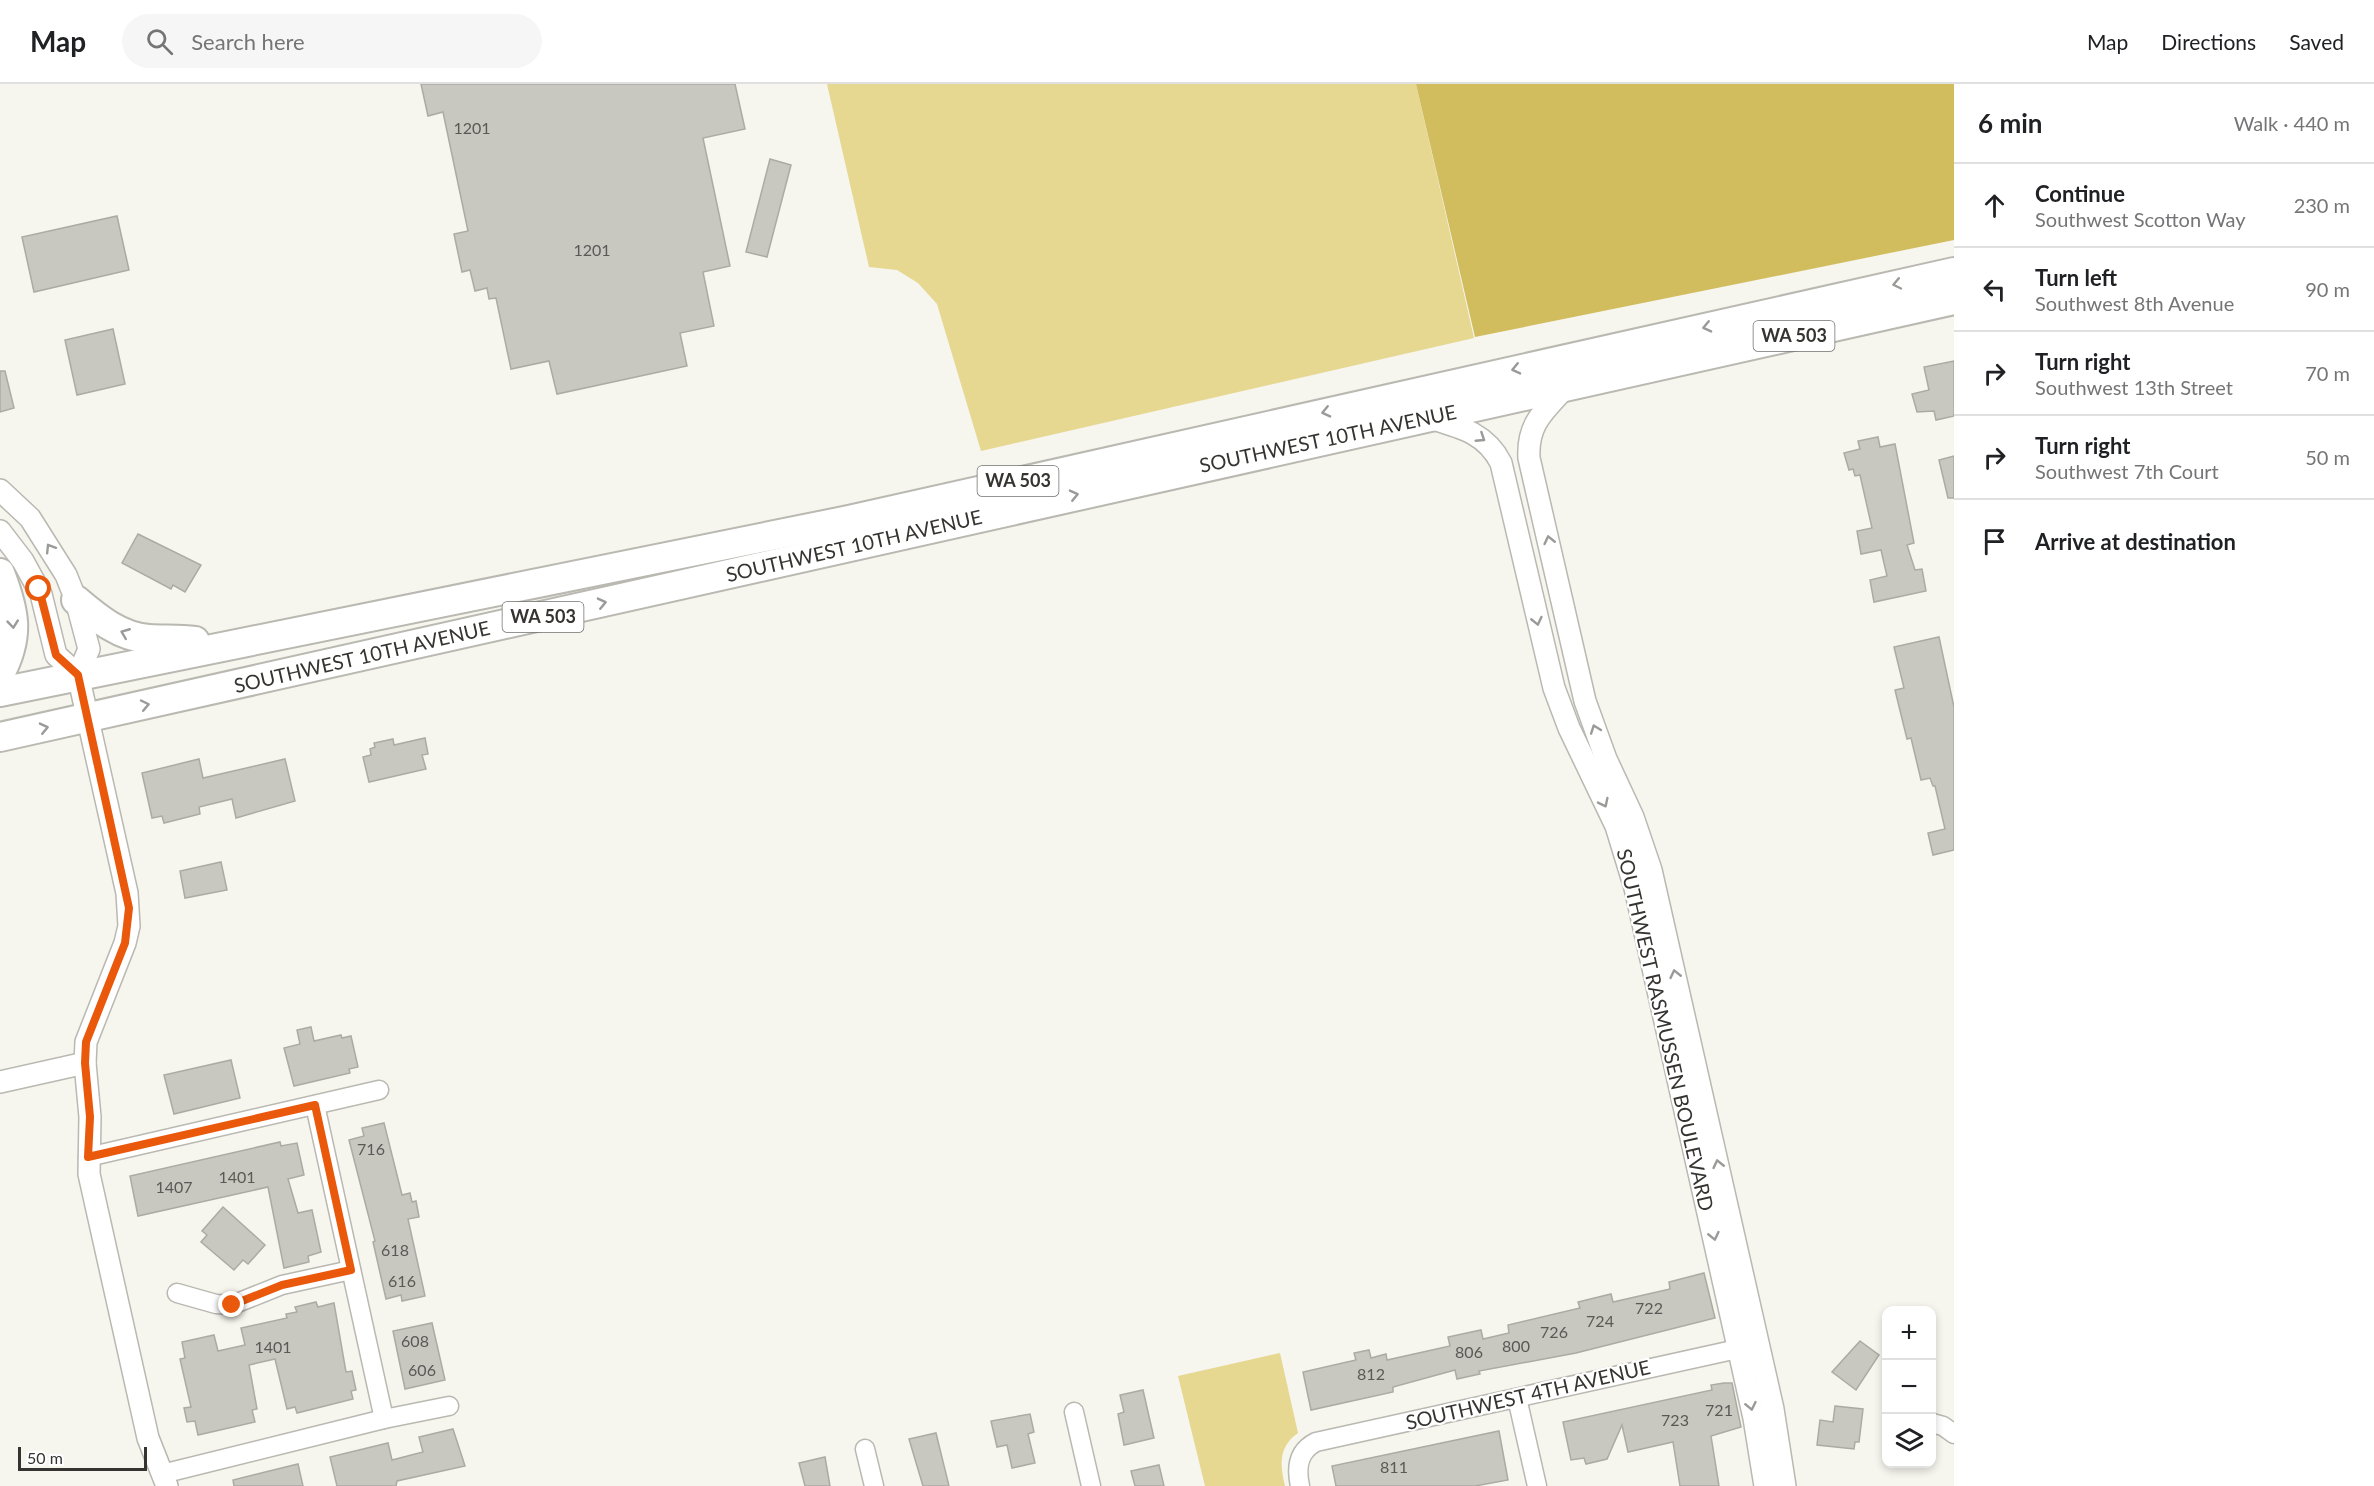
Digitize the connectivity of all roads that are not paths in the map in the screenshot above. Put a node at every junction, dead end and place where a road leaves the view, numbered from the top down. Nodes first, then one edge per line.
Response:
1 (1954, 272) edge
2 (1954, 300) edge
3 (1565, 388) junction
4 (1427, 417) junction
5 (0, 490) edge
6 (0, 531) edge
7 (0, 573) edge
8 (76, 600) junction
9 (224, 646) junction
10 (0, 674) edge
11 (78, 675) junction
12 (0, 692) edge
13 (88, 718) junction
14 (0, 737) edge
15 (85, 1063) junction
16 (0, 1082) edge
17 (379, 1090) dead end
18 (315, 1105) junction
19 (88, 1157) junction
20 (351, 1270) junction
21 (177, 1293) dead end
22 (1748, 1346) junction
23 (1517, 1398) junction
24 (448, 1406) dead end
25 (1074, 1412) dead end
26 (384, 1419) junction
27 (1936, 1424) edge
28 (1954, 1434) edge
29 (865, 1449) dead end
30 (164, 1480) edge
31 (874, 1486) edge
32 (1091, 1486) edge
33 (1300, 1486) edge
34 (1537, 1486) edge
35 (1765, 1486) edge
36 (1785, 1486) edge

1 -> 9 highway, SOUTHWEST 10TH AVENUE / WA 503
2 - 3 highway, SOUTHWEST 10TH AVENUE / WA 503
3 - 4 highway, SOUTHWEST 10TH AVENUE / WA 503
22 -> 3 street, SOUTHWEST RASMUSSEN BOULEVARD
13 -> 4 highway, SOUTHWEST 10TH AVENUE / WA 503
4 -> 22 street, SOUTHWEST RASMUSSEN BOULEVARD
8 -> 5 street
6 - 11 street
7 -> 10 highway
9 -> 8 highway
8 - 11 street
9 - 11 highway, SOUTHWEST 10TH AVENUE / WA 503
11 - 12 highway, SOUTHWEST 10TH AVENUE / WA 503
11 - 13 street
14 -> 13 highway, SOUTHWEST 10TH AVENUE / WA 503
13 - 15 street
15 - 16 street
15 - 19 street
17 - 18 street
18 - 19 street
18 - 20 street
19 - 30 street
20 - 21 street
20 - 26 street
22 - 23 street, SOUTHWEST 4TH AVENUE
22 -> 35 street, SOUTHWEST RASMUSSEN BOULEVARD
22 - 36 street, SOUTHWEST RASMUSSEN BOULEVARD
23 - 33 street, SOUTHWEST 4TH AVENUE
23 - 34 street
24 - 26 street
25 - 32 street
26 - 30 street
27 - 28 street
29 - 31 street

